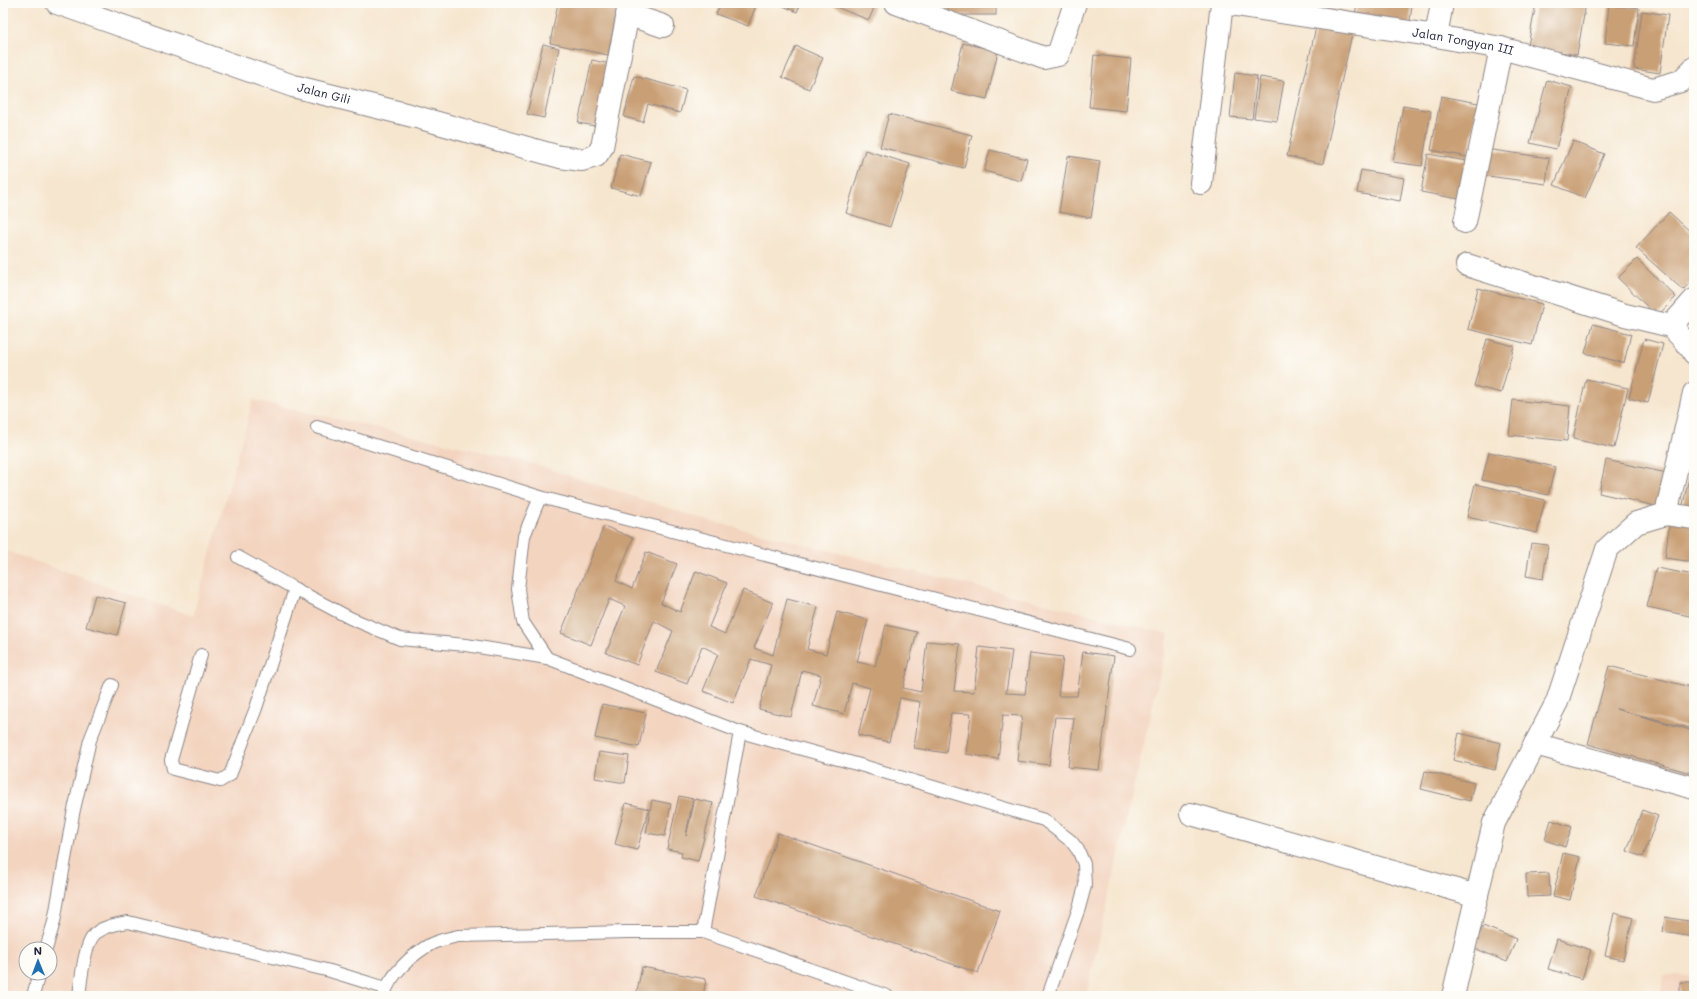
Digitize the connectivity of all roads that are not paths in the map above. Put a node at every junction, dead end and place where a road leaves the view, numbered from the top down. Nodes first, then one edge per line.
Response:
1 (57, 3) edge
2 (898, 3) edge
3 (1223, 3) edge
4 (1442, 3) edge
5 (1077, 4) edge
6 (628, 9) edge
7 (663, 26) dead end
8 (1436, 36) junction
9 (1502, 48) junction
10 (1694, 68) edge
11 (1201, 183) dead end
12 (1464, 222) dead end
13 (1468, 265) dead end
14 (1694, 300) edge
15 (1670, 326) junction
16 (1694, 353) edge
17 (1694, 392) edge
18 (317, 427) dead end
19 (540, 498) junction
20 (1666, 514) junction
21 (1694, 518) edge
22 (238, 556) dead end
23 (295, 589) junction
24 (1130, 648) dead end
25 (201, 655) dead end
26 (547, 658) junction
27 (112, 685) dead end
28 (740, 732) junction
29 (1535, 744) junction
30 (1694, 788) edge
31 (1191, 814) dead end
32 (1477, 896) junction
33 (703, 932) junction
34 (48, 941) edge
35 (37, 981) edge
36 (384, 992) edge
37 (33, 996) edge
38 (79, 996) edge
39 (887, 996) edge
40 (1048, 996) edge
41 (1453, 996) edge

1 - 6 street, Jalan Gili
2 - 5 street
3 - 8 street, Jalan Tongyan III
3 - 11 street
4 - 8 street
6 - 7 street
8 - 9 street, Jalan Tongyan III
9 - 10 street, Jalan Tongyan III
9 - 12 street
13 - 15 street
14 - 15 street
15 - 16 street
17 - 20 street
18 - 19 lane
19 - 24 lane
19 - 26 lane
20 - 21 street
20 - 29 street
22 - 23 lane
23 - 25 lane
23 - 26 lane
26 - 28 lane
27 - 34 lane
28 - 33 lane
28 - 40 lane
29 - 30 street
29 - 32 street
31 - 32 street
32 - 41 street
33 - 36 lane
33 - 39 lane
35 - 37 lane
36 - 38 lane

